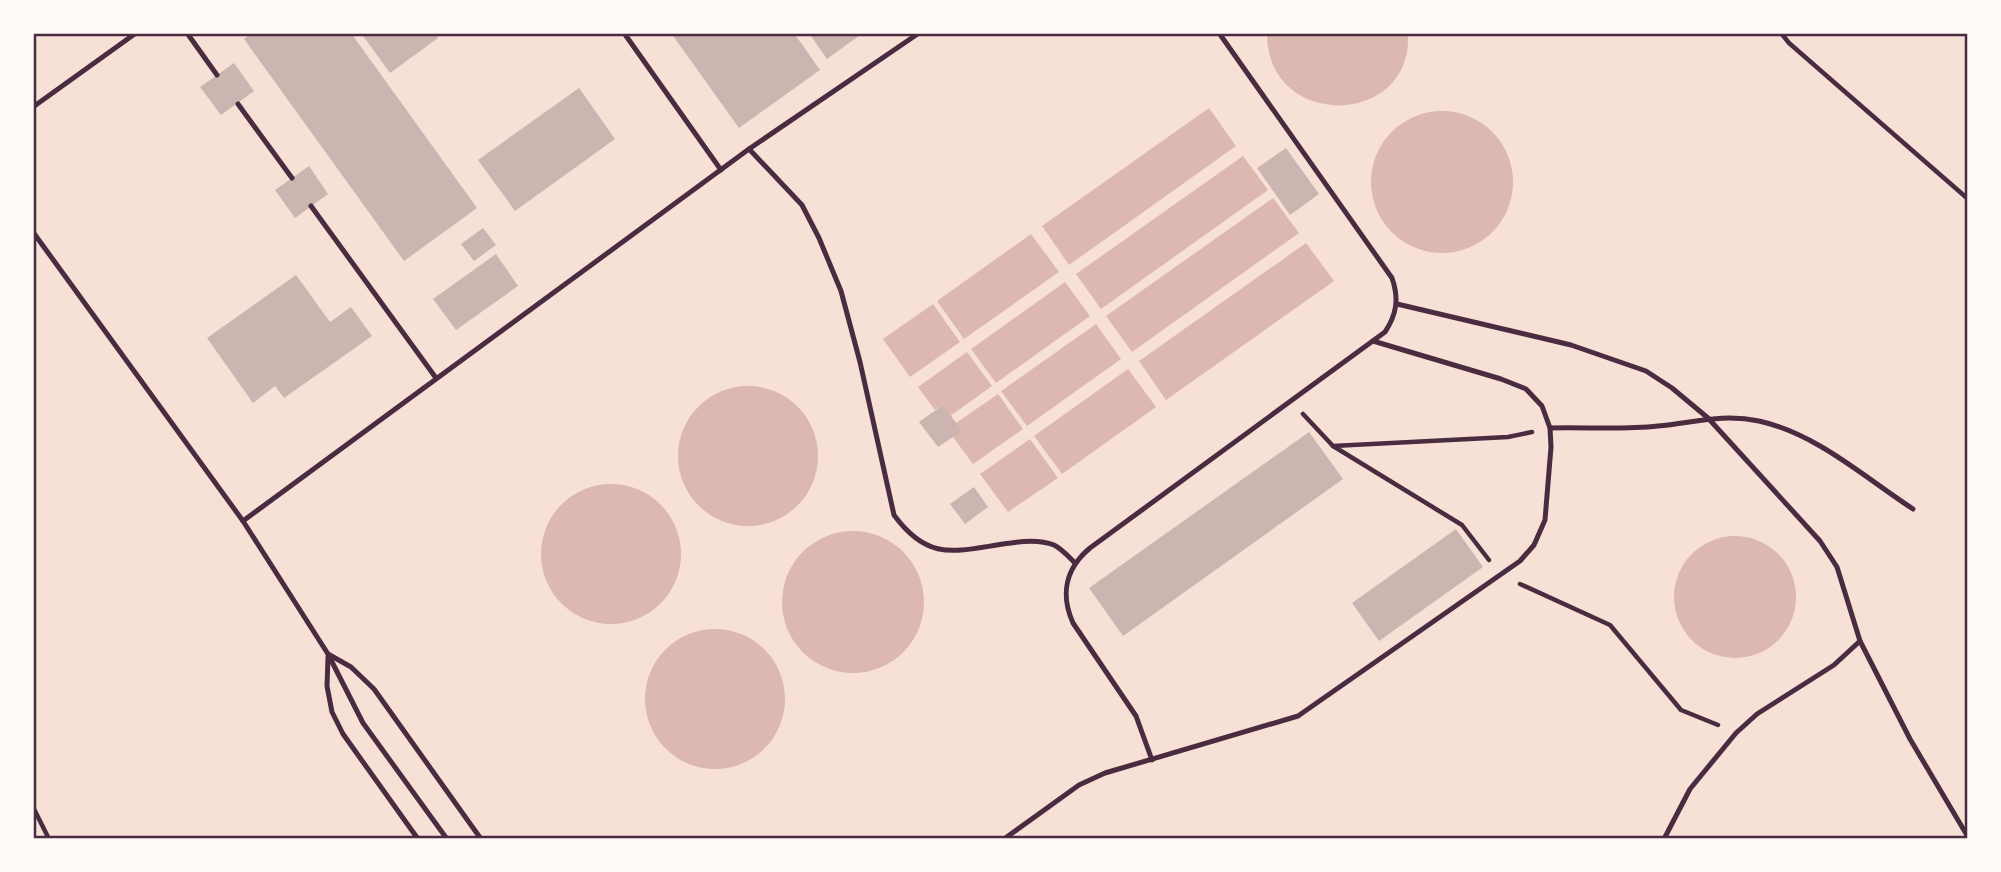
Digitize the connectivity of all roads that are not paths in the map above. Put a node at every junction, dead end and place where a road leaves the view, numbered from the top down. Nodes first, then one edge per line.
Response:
1 (136, 33) edge
2 (187, 33) edge
3 (624, 33) edge
4 (919, 33) edge
5 (1219, 33) edge
6 (217, 75) dead end
7 (238, 103) dead end
8 (33, 107) edge
9 (749, 149) junction
10 (721, 170) junction
11 (292, 178) dead end
12 (312, 206) dead end
13 (33, 232) edge
14 (1396, 304) junction
15 (1373, 341) junction
16 (436, 378) junction
17 (1708, 418) junction
18 (1550, 428) junction
19 (1913, 509) dead end
20 (243, 521) junction
21 (1075, 562) junction
22 (1860, 640) junction
23 (328, 654) junction
24 (1152, 760) junction
25 (1968, 836) edge
26 (418, 839) edge
27 (447, 839) edge
28 (481, 839) edge
29 (1004, 839) edge
30 (1664, 839) edge

1 - 8 lane
2 - 6 lane
3 - 10 lane
4 - 9 lane
5 - 14 lane
7 - 11 lane
9 - 10 lane
9 - 21 lane
10 - 16 lane
12 - 16 lane
13 - 20 lane
14 - 15 lane
14 - 17 lane
15 - 18 lane
15 - 21 lane
16 - 20 lane
17 - 18 lane
17 - 19 lane
17 - 22 lane
18 - 24 lane
20 - 23 lane
21 - 24 lane
22 - 25 lane
22 - 30 lane
23 - 26 lane
23 - 27 lane
23 - 28 lane
24 - 29 lane

